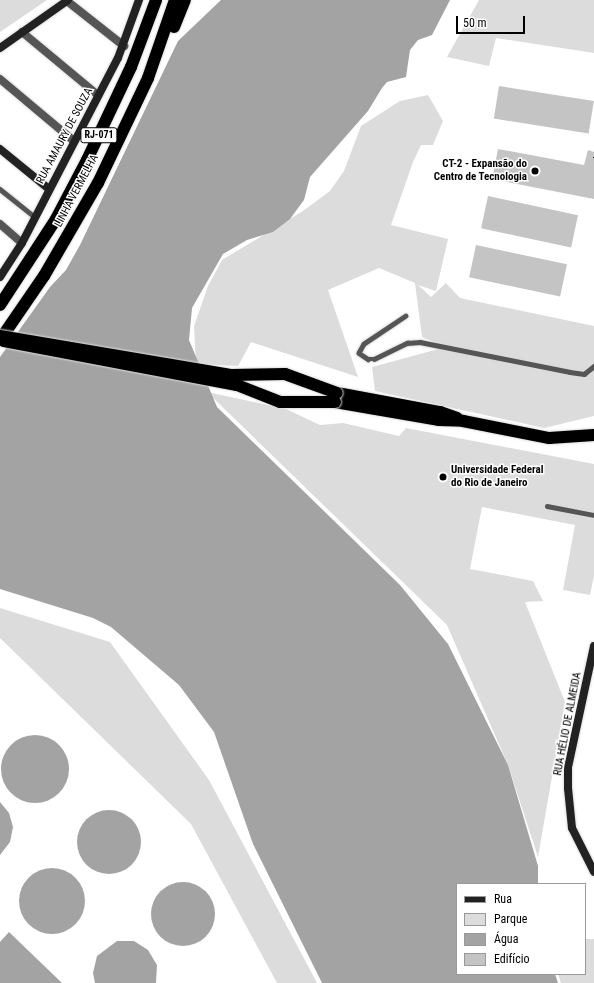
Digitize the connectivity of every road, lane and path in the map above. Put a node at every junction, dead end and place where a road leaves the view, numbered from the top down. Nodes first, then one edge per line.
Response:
1 (139, 0) edge
2 (156, 0) edge
3 (176, 0) edge
4 (185, 0) edge
5 (68, 1) edge
6 (22, 32) junction
7 (124, 46) junction
8 (0, 48) edge
9 (148, 78) junction
10 (0, 79) edge
11 (98, 95) junction
12 (74, 141) junction
13 (0, 149) edge
14 (0, 189) edge
15 (49, 189) junction
16 (35, 217) junction
17 (0, 224) edge
18 (22, 243) junction
19 (0, 277) edge
20 (0, 304) edge
21 (406, 316) dead end
22 (0, 336) edge
23 (0, 340) edge
24 (594, 366) edge
25 (383, 406) junction
26 (592, 434) edge
27 (547, 506) dead end
28 (594, 515) edge
29 (594, 646) edge
30 (594, 872) edge

1 - 7 street, RUA AMAURY DE SOUZA
2 - 20 highway, LINHA VERMELHA / RJ-071
3 - 9 highway, LINHA VERMELHA / RJ-071
4 - 9 highway
5 - 6 street
5 - 7 street
6 - 8 street
6 - 11 street
7 - 11 street, RUA AMAURY DE SOUZA
9 - 23 highway, LINHA VERMELHA / RJ-071
10 - 12 street
11 - 12 street, RUA AMAURY DE SOUZA
12 - 15 street, RUA AMAURY DE SOUZA
13 - 15 street
14 - 16 lane
15 - 16 street, RUA AMAURY DE SOUZA
16 - 18 street, RUA AMAURY DE SOUZA
17 - 18 street
18 - 19 street, RUA AMAURY DE SOUZA
21 - 24 lane
22 - 25 highway, bridge
23 - 25 highway, bridge
25 - 26 highway
27 - 28 lane
29 - 30 street, RUA HÉLIO DE ALMEIDA

